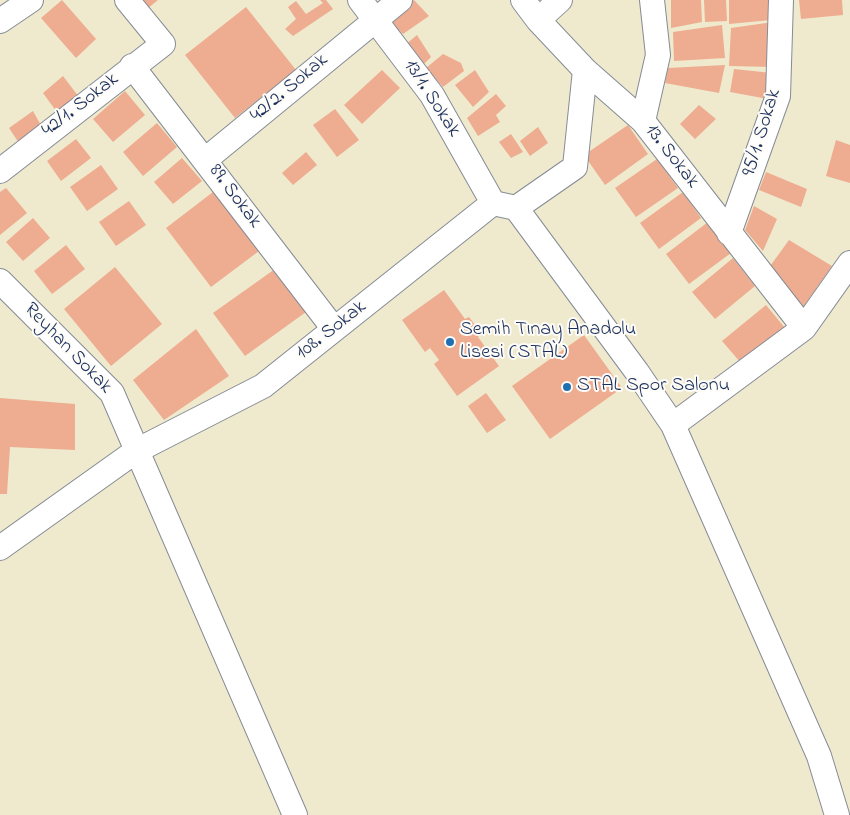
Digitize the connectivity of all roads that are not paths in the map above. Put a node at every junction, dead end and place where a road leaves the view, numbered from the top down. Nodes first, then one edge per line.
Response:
1 (31, 0) edge
2 (128, 0) edge
3 (360, 0) edge
4 (400, 0) edge
5 (523, 0) edge
6 (560, 0) edge
7 (652, 0) edge
8 (781, 0) edge
9 (375, 19) junction
10 (0, 20) edge
11 (538, 20) junction
12 (132, 66) junction
13 (585, 70) junction
14 (643, 121) junction
15 (205, 160) junction
16 (0, 171) edge
17 (493, 203) junction
18 (516, 208) junction
19 (729, 233) junction
20 (850, 263) edge
21 (0, 280) edge
22 (334, 328) junction
23 (804, 328) junction
24 (673, 425) junction
25 (136, 451) junction
26 (0, 548) edge
27 (295, 815) edge
28 (838, 815) edge

1 - 10 street
2 - 12 street, 42/1. Sokak
3 - 9 street, 13/1. Sokak
4 - 9 street, 42/2. Sokak
5 - 11 street, 13. Sokak
6 - 11 street
7 - 14 street
8 - 19 street, 95/1. Sokak
9 - 15 street, 42/2. Sokak
9 - 17 street, 13/1. Sokak
11 - 13 street, 13. Sokak
12 - 15 street, 89. Sokak
12 - 16 street, 42/1. Sokak
13 - 14 street, 13. Sokak
13 - 18 street
14 - 19 street, 13. Sokak
15 - 22 street, 89. Sokak
17 - 18 street
17 - 22 street, 108. Sokak
18 - 24 street
19 - 23 street, 13. Sokak
20 - 23 street
21 - 25 street, Reyhan Sokak
22 - 25 street, 108. Sokak
23 - 24 street
24 - 28 street
25 - 26 street, 108. Sokak
25 - 27 street, Reyhan Sokak

